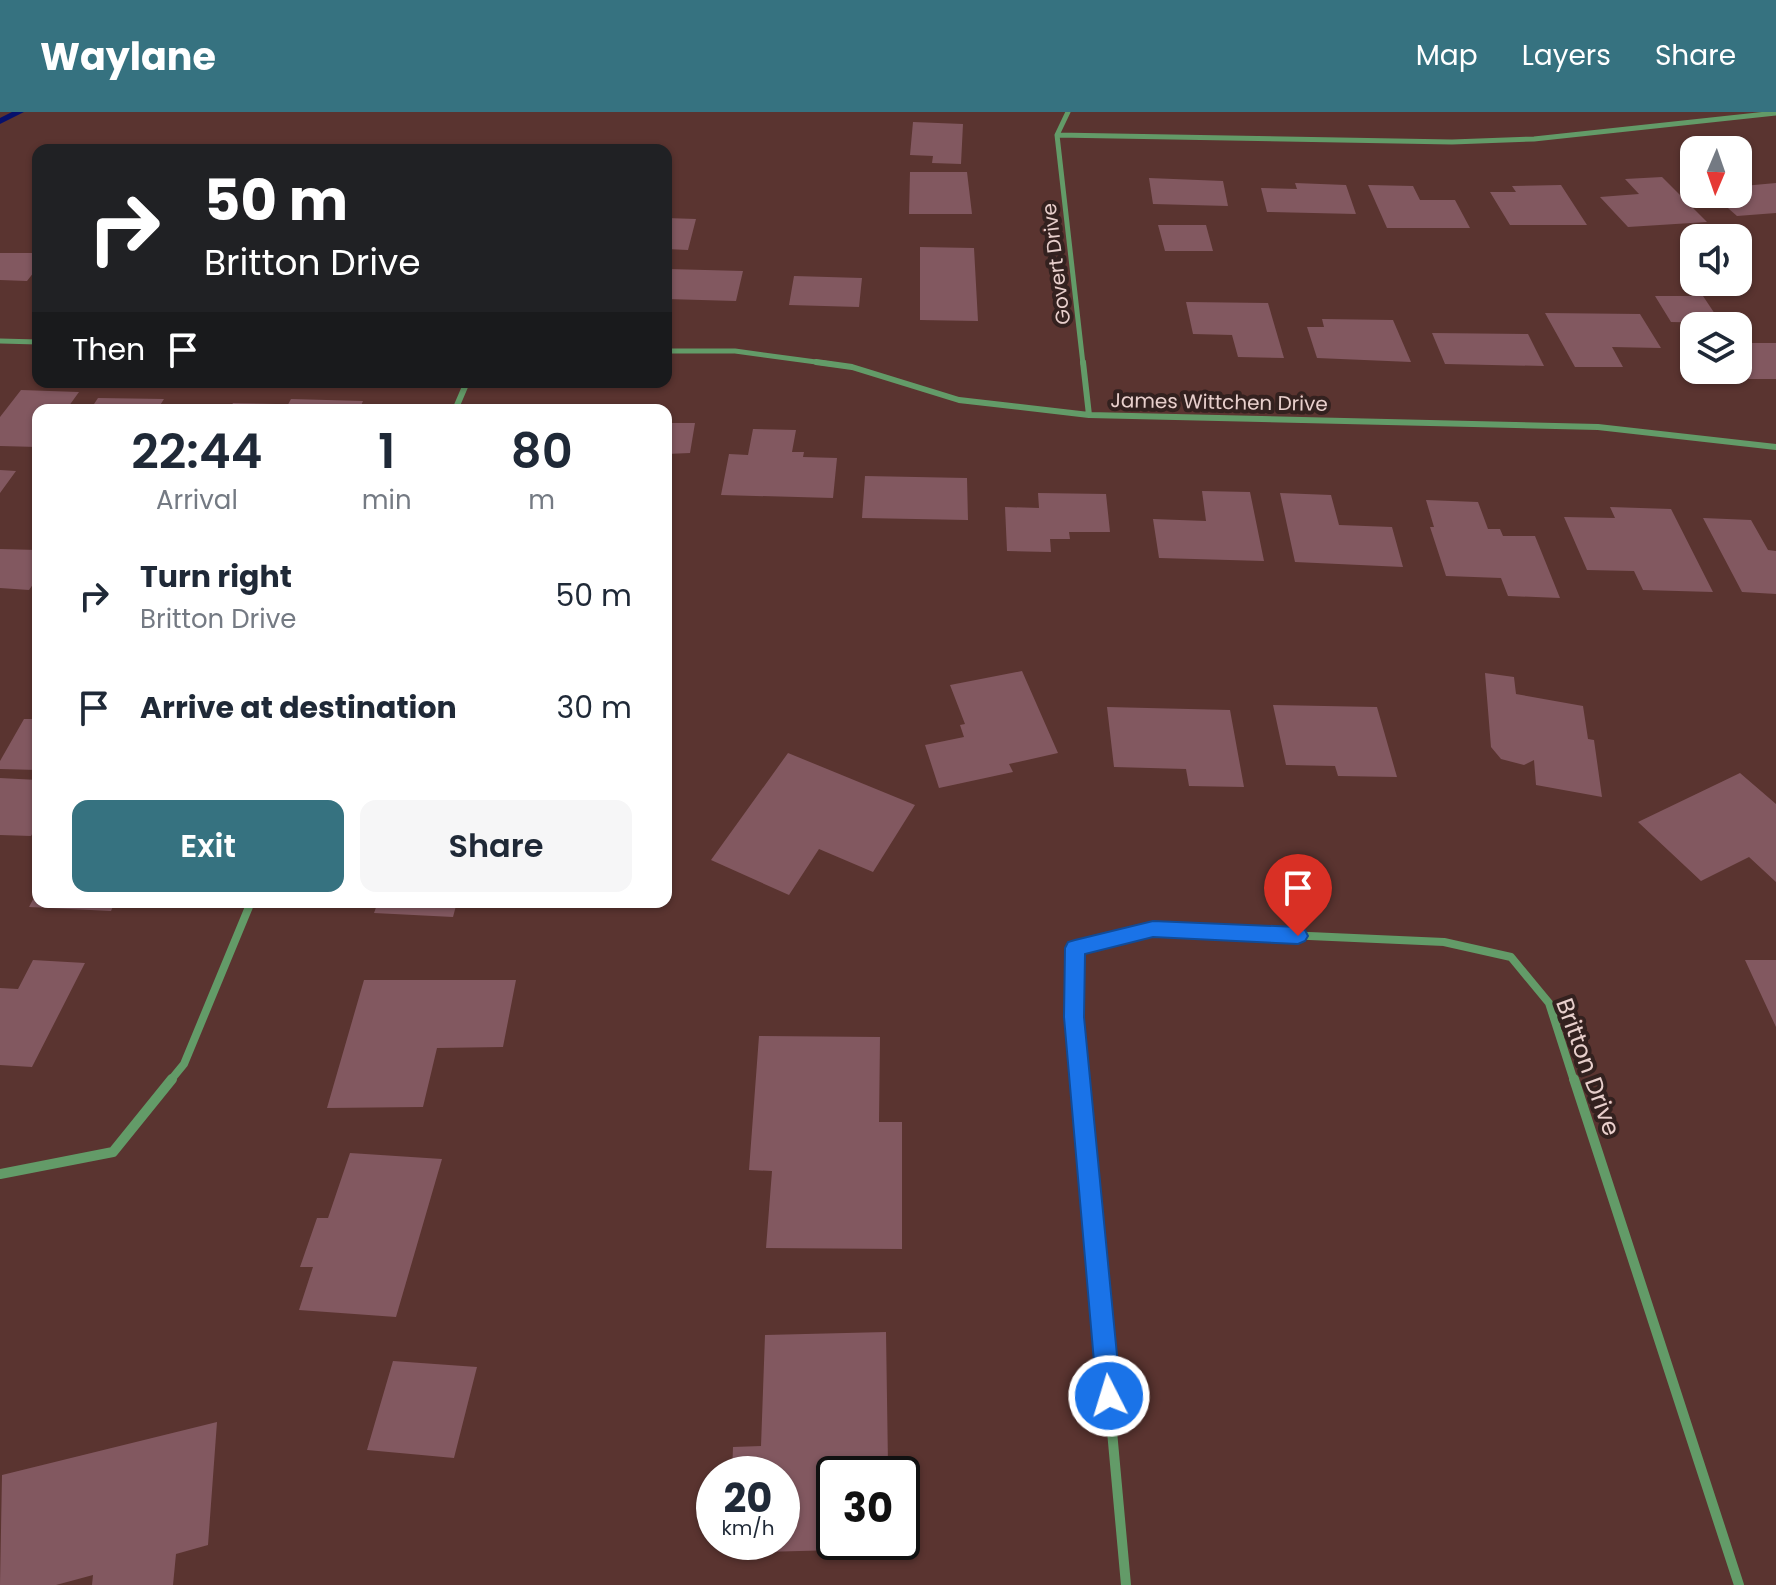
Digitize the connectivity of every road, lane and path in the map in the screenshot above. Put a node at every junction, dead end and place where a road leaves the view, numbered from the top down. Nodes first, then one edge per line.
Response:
1 (1068, 112) edge
2 (1776, 113) edge
3 (1057, 135) junction
4 (0, 341) edge
5 (32, 342) edge
6 (672, 351) edge
7 (1089, 415) junction
8 (1776, 447) edge
9 (249, 908) edge
10 (0, 1174) edge
11 (1126, 1585) edge
12 (1739, 1585) edge

1 - 3 street
2 - 3 street
3 - 7 street, Govert Drive
4 - 5 street
6 - 7 street, James Wittchen Drive
7 - 8 street, James Wittchen Drive
9 - 10 street
11 - 12 street, Britton Drive

